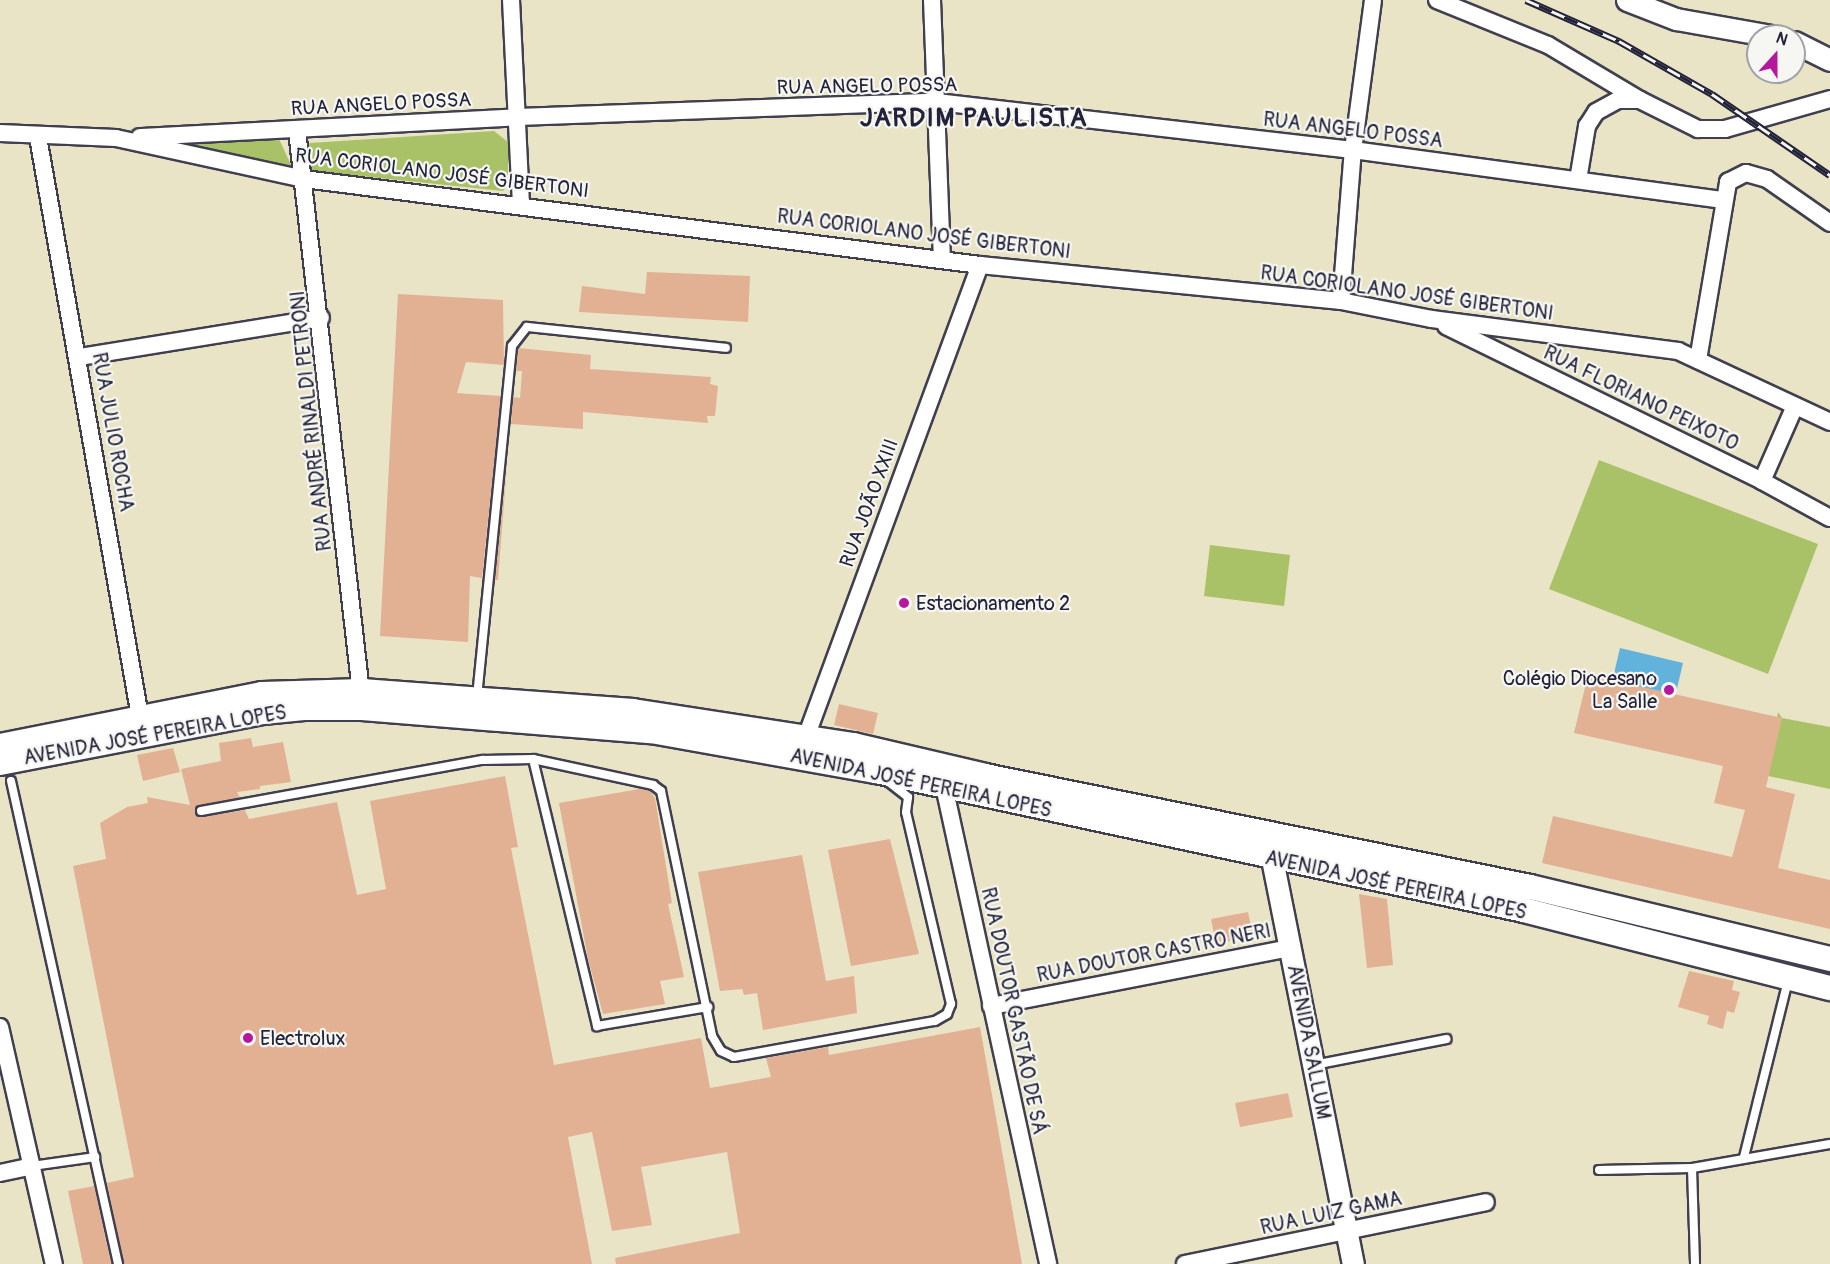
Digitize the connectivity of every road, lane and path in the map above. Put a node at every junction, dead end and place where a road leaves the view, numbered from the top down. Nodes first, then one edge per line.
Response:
1 (511, 0) edge
2 (932, 0) edge
3 (1373, 0) edge
4 (1437, 0) edge
5 (1628, 0) edge
6 (1746, 32) edge
7 (1806, 48) edge
8 (1830, 60) edge
9 (1830, 99) edge
10 (1640, 100) junction
11 (938, 102) junction
12 (519, 117) junction
13 (297, 130) junction
14 (0, 133) edge
15 (38, 137) junction
16 (116, 138) junction
17 (1353, 150) junction
18 (304, 179) junction
19 (1578, 180) junction
20 (1722, 200) junction
21 (521, 204) junction
22 (1830, 223) edge
23 (942, 258) junction
24 (980, 265) junction
25 (1341, 300) junction
26 (321, 318) junction
27 (1432, 319) junction
28 (726, 348) dead end
29 (79, 357) junction
30 (1698, 360) junction
31 (1794, 406) junction
32 (1830, 422) edge
33 (1762, 480) junction
34 (1830, 518) edge
35 (362, 699) junction
36 (476, 706) junction
37 (142, 725) junction
38 (802, 746) junction
39 (3, 757) edge
40 (533, 759) junction
41 (878, 761) junction
42 (947, 777) junction
43 (201, 811) dead end
44 (1247, 828) junction
45 (1272, 859) junction
46 (1530, 887) junction
47 (1524, 910) junction
48 (1290, 948) junction
49 (1830, 959) edge
50 (1789, 977) junction
51 (1830, 988) edge
52 (990, 1006) junction
53 (708, 1007) junction
54 (0, 1027) edge
55 (1446, 1039) dead end
56 (1314, 1065) junction
57 (1830, 1144) edge
58 (95, 1157) junction
59 (1744, 1157) junction
60 (32, 1166) junction
61 (1692, 1168) junction
62 (1599, 1170) dead end
63 (0, 1173) edge
64 (1486, 1202) dead end
65 (1347, 1232) junction
66 (54, 1264) edge
67 (118, 1264) edge
68 (1048, 1264) edge
69 (1185, 1264) edge
70 (1353, 1264) edge
71 (1695, 1264) edge

1 - 12 street
2 - 11 street
3 - 17 street
4 - 10 street
5 - 6 street
7 - 8 street
9 - 10 street
10 - 19 street
11 - 12 street, RUA ANGELO POSSA
11 - 17 street, RUA ANGELO POSSA
11 - 23 street
12 - 13 street, RUA ANGELO POSSA
12 - 21 street
13 - 16 street, RUA ANGELO POSSA
13 - 18 street, RUA ANDRÉ RINALDI PETRONI
14 - 15 street, RUA CORIOLANO JOSÉ GIBERTONI
15 - 16 street, RUA CORIOLANO JOSÉ GIBERTONI
15 - 29 street, RUA JULIO ROCHA
16 - 18 street, RUA CORIOLANO JOSÉ GIBERTONI
17 - 19 street, RUA ANGELO POSSA
17 - 25 street
18 - 21 street, RUA CORIOLANO JOSÉ GIBERTONI
18 - 26 street, RUA ANDRÉ RINALDI PETRONI
19 - 20 street, RUA ANGELO POSSA
20 - 22 street
20 - 30 street
21 - 23 street, RUA CORIOLANO JOSÉ GIBERTONI
23 - 24 street, RUA CORIOLANO JOSÉ GIBERTONI
24 - 25 street, RUA CORIOLANO JOSÉ GIBERTONI
24 - 38 street, RUA JOÃO XXIII
25 - 27 street, RUA CORIOLANO JOSÉ GIBERTONI
26 - 29 street
26 - 35 street, RUA ANDRÉ RINALDI PETRONI
27 - 30 street, RUA CORIOLANO JOSÉ GIBERTONI
27 - 33 street, RUA FLORIANO PEIXOTO
28 - 36 lane
29 - 37 street, RUA JULIO ROCHA
30 - 31 street, RUA CORIOLANO JOSÉ GIBERTONI
31 - 32 street, RUA CORIOLANO JOSÉ GIBERTONI
31 - 33 street
33 - 34 street, RUA FLORIANO PEIXOTO
35 - 36 main road, AVENIDA JOSÉ PEREIRA LOPES
35 - 37 main road, AVENIDA JOSÉ PEREIRA LOPES
36 - 38 main road, AVENIDA JOSÉ PEREIRA LOPES
37 - 39 main road, AVENIDA JOSÉ PEREIRA LOPES
38 - 41 main road, AVENIDA JOSÉ PEREIRA LOPES
39 - 58 lane
40 - 43 lane
40 - 53 lane
40 - 53 lane
41 - 42 main road, AVENIDA JOSÉ PEREIRA LOPES
41 - 53 lane
42 - 44 main road, AVENIDA JOSÉ PEREIRA LOPES
42 - 45 main road, AVENIDA JOSÉ PEREIRA LOPES
42 - 52 street, RUA DOUTOR GASTÃO DE SÁ
44 - 45 street, AVENIDA SALLUM
44 - 46 main road, AVENIDA JOSÉ PEREIRA LOPES
45 - 47 main road, AVENIDA JOSÉ PEREIRA LOPES
45 - 48 street, AVENIDA SALLUM
46 - 47 main road
46 - 49 main road, AVENIDA JOSÉ PEREIRA LOPES
47 - 50 main road, AVENIDA JOSÉ PEREIRA LOPES
48 - 52 street, RUA DOUTOR CASTRO NERI
48 - 56 street, AVENIDA SALLUM
50 - 51 main road, AVENIDA JOSÉ PEREIRA LOPES
50 - 59 lane
52 - 68 street, RUA DOUTOR GASTÃO DE SÁ
54 - 60 street
55 - 56 lane
56 - 65 street, AVENIDA SALLUM
57 - 59 lane
58 - 60 lane
58 - 67 lane
59 - 61 lane
60 - 63 street
60 - 66 street
61 - 62 lane
61 - 71 lane
64 - 65 street, RUA LUIZ GAMA
65 - 69 street, RUA LUIZ GAMA
65 - 70 street, AVENIDA SALLUM

